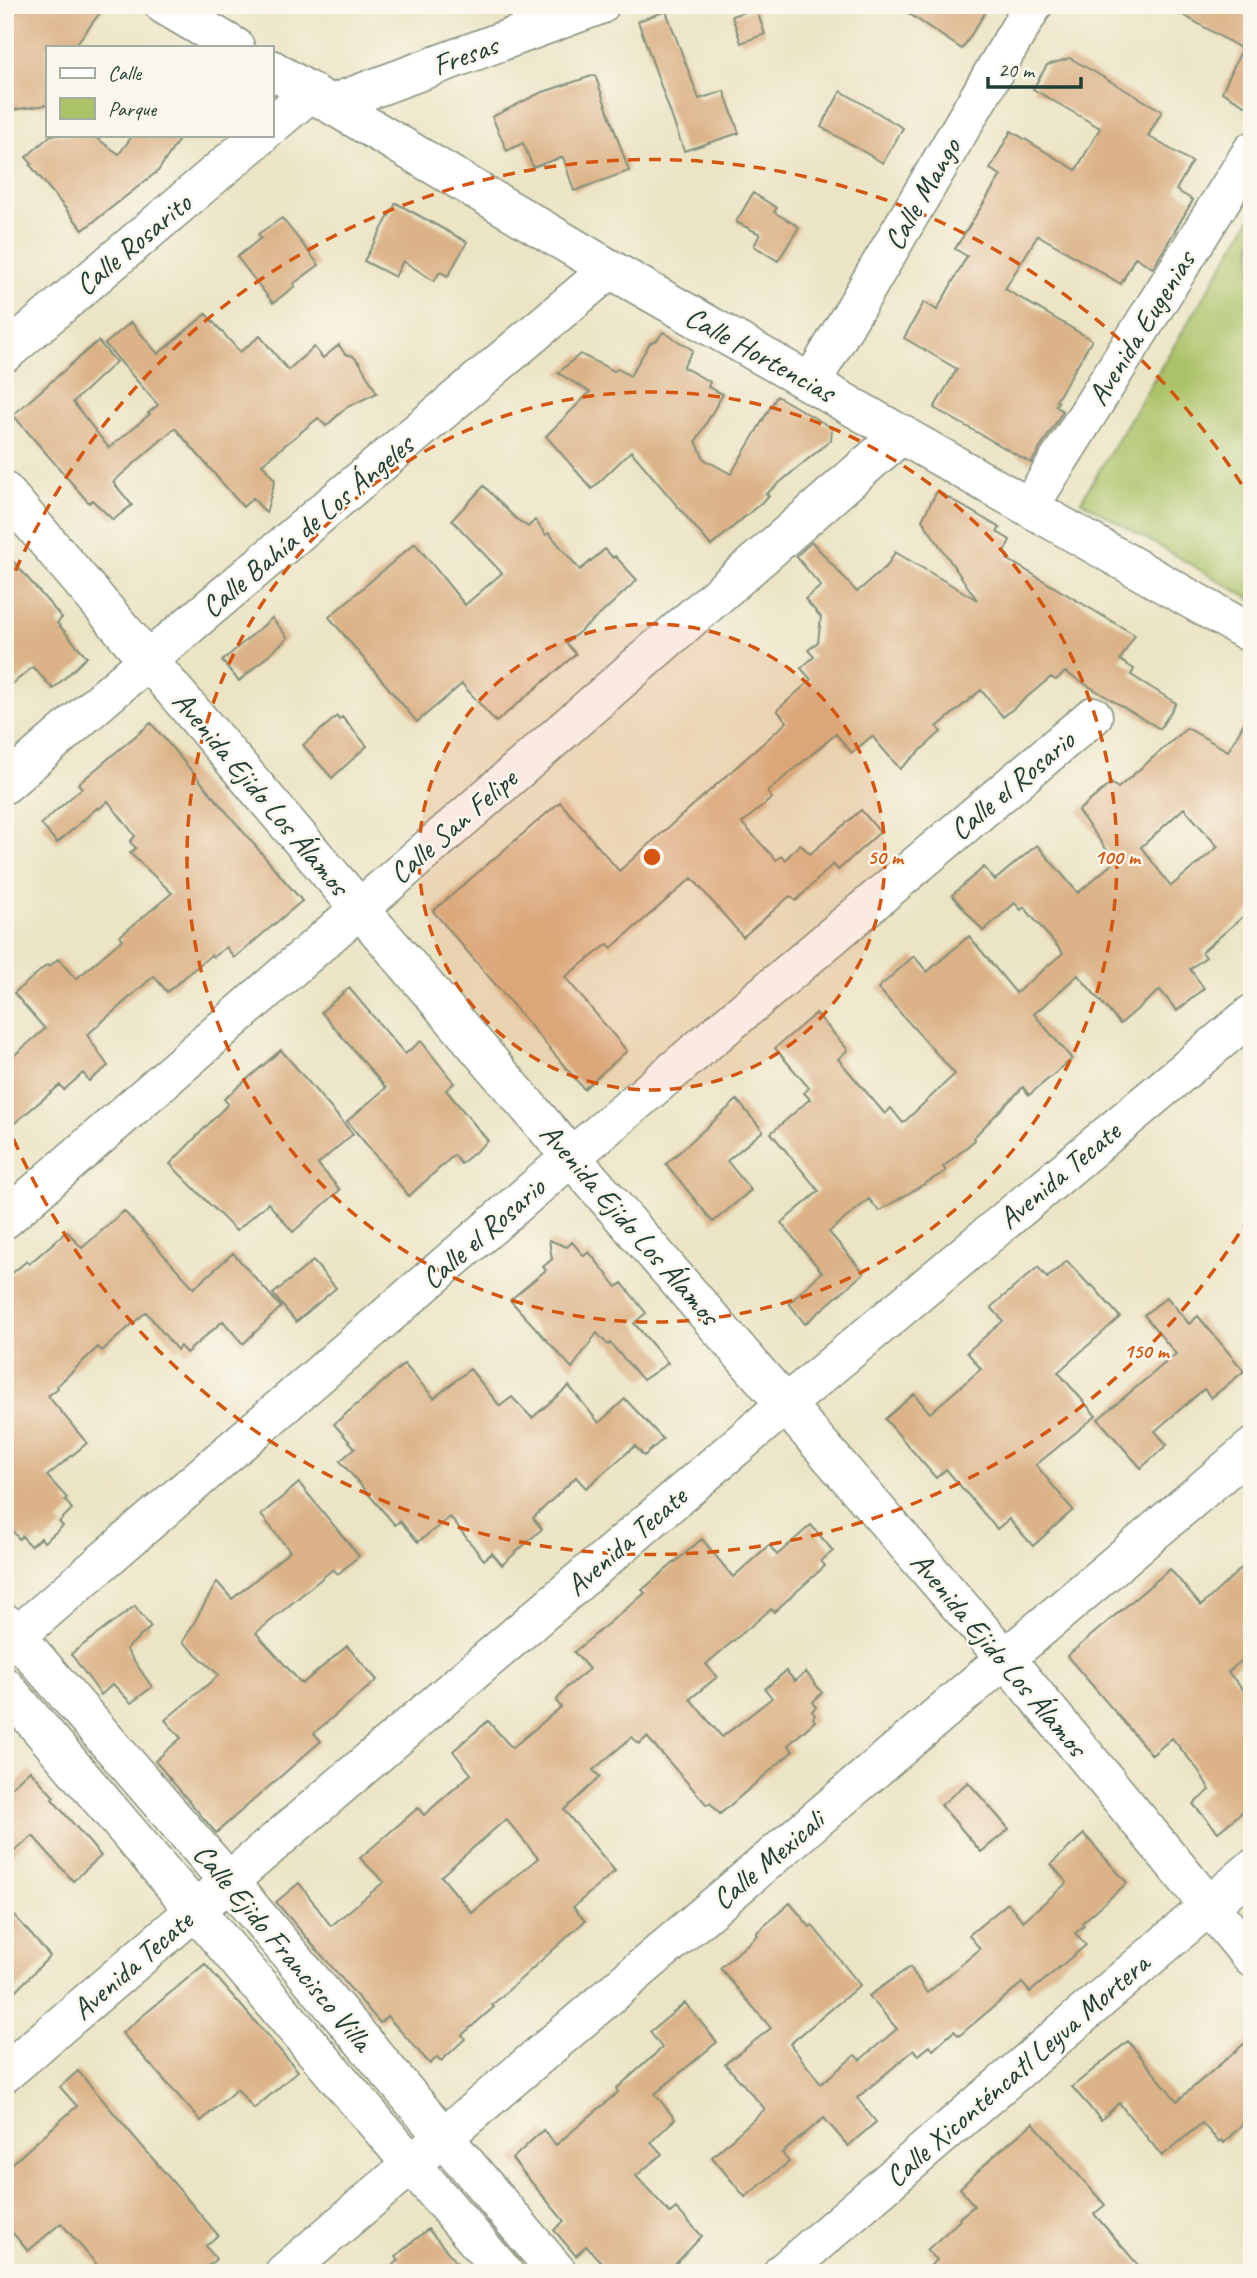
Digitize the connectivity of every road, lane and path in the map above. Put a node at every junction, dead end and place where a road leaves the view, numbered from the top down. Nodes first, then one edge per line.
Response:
1 (164, 5) edge
2 (600, 5) edge
3 (1033, 5) edge
4 (233, 46) edge
5 (273, 70) edge
6 (321, 98) junction
7 (273, 125) edge
8 (260, 136) edge
9 (1252, 151) edge
10 (610, 270) junction
11 (5, 353) edge
12 (811, 383) junction
13 (902, 434) junction
14 (5, 492) edge
15 (1030, 506) junction
16 (1252, 634) edge
17 (148, 660) junction
18 (1093, 716) dead end
19 (5, 784) edge
20 (359, 908) junction
21 (1252, 1014) edge
22 (571, 1157) junction
23 (5, 1219) edge
24 (786, 1404) junction
25 (1252, 1448) edge
26 (9, 1635) edge
27 (1005, 1658) junction
28 (5, 1687) edge
29 (1252, 1869) edge
30 (229, 1882) junction
31 (1209, 1905) junction
32 (195, 1911) junction
33 (1252, 1958) edge
34 (5, 2074) edge
35 (443, 2137) junction
36 (411, 2164) junction
37 (284, 2273) edge
38 (504, 2273) edge
39 (558, 2273) edge
40 (782, 2273) edge

1 - 4 street
2 - 6 street, Fresas
3 - 12 street, Calle Mango
5 - 6 street, Calle Hortencias
6 - 7 street
6 - 10 street, Calle Hortencias
8 - 11 street, Calle Rosarito
9 - 15 street, Avenida Eugenias
10 - 12 street, Calle Hortencias
10 - 17 street, Calle Bahía de Los Ángeles
12 - 13 street, Calle Hortencias
13 - 15 street, Calle Hortencias
13 - 20 street, Calle San Felipe
14 - 17 street, Avenida Ejido Los Álamos
15 - 16 street, Calle Hortencias
17 - 19 street, Calle Bahía de Los Ángeles
17 - 20 street, Avenida Ejido Los Álamos
18 - 22 street, Calle el Rosario
20 - 22 street, Avenida Ejido Los Álamos
20 - 23 street, Calle San Felipe
21 - 24 street, Avenida Tecate
22 - 24 street, Avenida Ejido Los Álamos
22 - 26 street, Calle el Rosario
24 - 27 street, Avenida Ejido Los Álamos
24 - 30 street, Avenida Tecate
25 - 27 street, Calle Mexicali
26 - 30 street, Calle Ejido Francisco Villa
27 - 31 street, Avenida Ejido Los Álamos
27 - 35 street, Calle Mexicali
28 - 32 street, Calle Ejido Francisco Villa
29 - 31 street, Calle Xiconténcatl Leyva Mortera
30 - 32 street, Avenida Tecate
30 - 35 street, Calle Ejido Francisco Villa
31 - 33 street, Avenida Ejido Los Álamos
31 - 40 street, Calle Xiconténcatl Leyva Mortera
32 - 34 street, Avenida Tecate
32 - 36 street, Calle Ejido Francisco Villa
35 - 36 street, Calle Mexicali
35 - 39 street, Calle Ejido Francisco Villa
36 - 37 street, Calle Mexicali
36 - 38 street, Calle Ejido Francisco Villa

